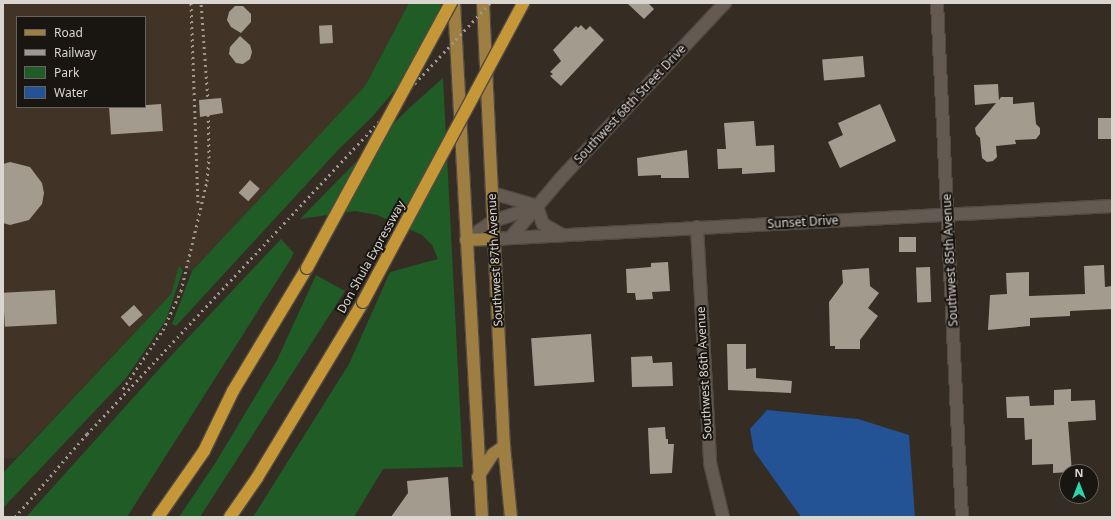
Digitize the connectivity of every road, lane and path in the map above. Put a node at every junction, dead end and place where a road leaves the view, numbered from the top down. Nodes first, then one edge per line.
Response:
1 (450, 3) edge
2 (454, 3) edge
3 (483, 3) edge
4 (523, 3) edge
5 (725, 3) edge
6 (937, 3) edge
7 (492, 193) junction
8 (537, 206) junction
9 (1112, 206) edge
10 (948, 214) junction
11 (493, 221) junction
12 (697, 227) junction
13 (561, 234) junction
14 (511, 237) junction
15 (494, 239) junction
16 (466, 240) junction
17 (504, 446) junction
18 (478, 477) junction
19 (158, 517) edge
20 (230, 517) edge
21 (482, 517) edge
22 (511, 517) edge
23 (723, 517) edge
24 (962, 517) edge

1 - 19 highway, bridge
2 - 16 main road
3 - 7 main road, Southwest 87th Avenue
4 - 20 highway, Don Shula Expressway, bridge
5 - 8 street, Southwest 68th Street Drive
6 - 10 street, Southwest 85th Avenue
7 - 8 street
7 - 11 main road, Southwest 87th Avenue
8 - 11 street, Southwest 68th Street Drive
8 - 13 street
8 - 14 street, Southwest 68th Street Drive
9 - 10 street, Sunset Drive
10 - 12 street, Sunset Drive
10 - 24 street, Southwest 85th Avenue
11 - 15 main road, Southwest 87th Avenue
11 - 16 street, Southwest 68th Street Drive
12 - 13 street, Sunset Drive
12 - 23 street, Southwest 86th Avenue
13 - 14 street, Sunset Drive
14 - 15 street, Sunset Drive
15 - 16 main road
15 - 17 main road, Southwest 87th Avenue
16 - 18 main road
17 - 18 main road
17 - 22 main road, Southwest 87th Avenue
18 - 21 main road

